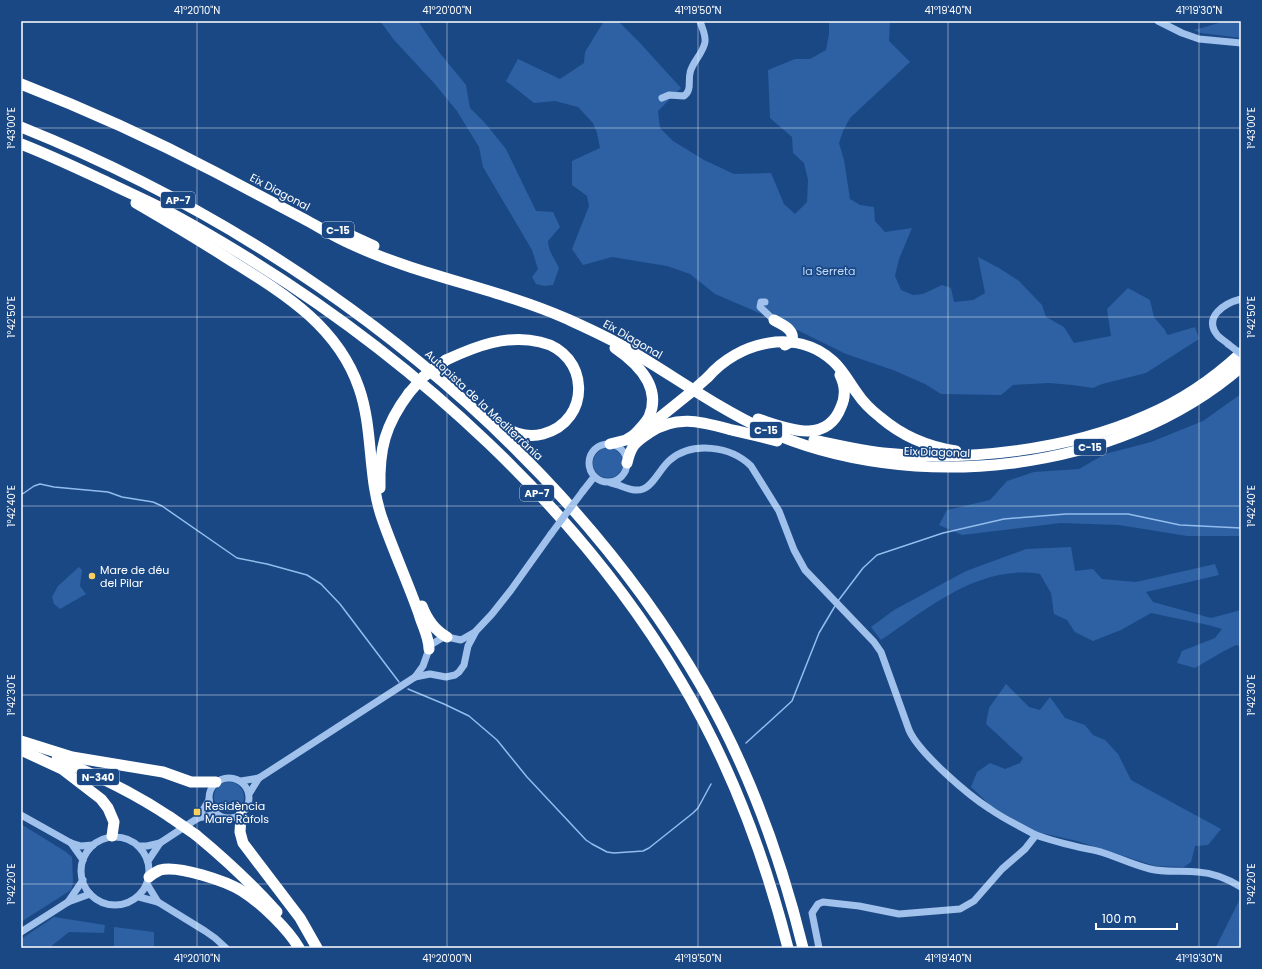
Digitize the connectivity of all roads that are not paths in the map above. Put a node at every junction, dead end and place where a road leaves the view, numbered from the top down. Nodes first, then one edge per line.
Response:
1 (700, 21) edge
2 (1158, 21) edge
3 (1241, 43) edge
4 (21, 79) edge
5 (21, 84) edge
6 (662, 98) dead end
7 (21, 127) edge
8 (21, 144) edge
9 (114, 185) junction
10 (325, 290) junction
11 (1241, 299) edge
12 (765, 302) dead end
13 (774, 320) junction
14 (579, 324) junction
15 (790, 330) junction
16 (790, 343) junction
17 (817, 350) junction
18 (748, 351) junction
19 (1241, 354) edge
20 (1241, 367) edge
21 (758, 419) junction
22 (636, 438) junction
23 (610, 444) junction
24 (1009, 451) junction
25 (855, 459) junction
26 (626, 467) junction
27 (594, 477) junction
28 (611, 483) junction
29 (633, 490) junction
30 (476, 631) junction
31 (451, 638) junction
32 (428, 653) junction
33 (466, 655) junction
34 (437, 675) junction
35 (415, 677) junction
36 (21, 741) edge
37 (21, 746) edge
38 (21, 750) edge
39 (259, 778) junction
40 (241, 781) junction
41 (216, 782) junction
42 (249, 794) junction
43 (209, 800) junction
44 (217, 814) junction
45 (21, 815) edge
46 (241, 815) junction
47 (198, 818) junction
48 (1036, 835) junction
49 (112, 836) junction
50 (71, 843) junction
51 (160, 843) junction
52 (92, 845) junction
53 (139, 846) junction
54 (83, 860) junction
55 (148, 861) junction
56 (83, 880) junction
57 (148, 881) junction
58 (1241, 887) edge
59 (90, 894) junction
60 (139, 897) junction
61 (68, 902) junction
62 (158, 902) junction
63 (21, 932) edge
64 (226, 948) edge
65 (299, 948) edge
66 (303, 948) edge
67 (317, 948) edge
68 (788, 948) edge
69 (803, 948) edge
70 (819, 948) edge

1 - 6 street
2 - 3 street
4 - 21 highway, Eix Diagonal / C-15
5 - 14 highway, Eix Diagonal / C-15
7 - 10 highway, Autopista de la Mediterrània / AP-7
8 - 9 highway, AP-7
9 - 32 highway
9 - 68 highway, AP-7
10 - 31 highway, bridge
10 - 69 highway, Autopista de la Mediterrània / AP-7
11 - 19 street, bridge
12 - 13 street
13 - 15 highway
13 - 18 highway
14 - 22 highway
14 - 25 highway, Eix Diagonal / C-15
15 - 16 highway
15 - 17 highway
16 - 17 highway
16 - 18 highway
17 - 24 highway
18 - 21 highway
18 - 22 highway, bridge
19 - 24 highway, Eix Diagonal / C-15
20 - 25 highway, Eix Diagonal / C-15
21 - 24 highway, Eix Diagonal / C-15
22 - 23 highway
22 - 25 highway
22 - 26 highway
23 - 26 street
23 - 27 street
26 - 28 street
26 - 29 street
27 - 28 street
27 - 30 street, bridge
28 - 29 street
29 - 48 street
30 - 31 street
30 - 33 street
31 - 32 street
31 - 33 street
32 - 34 street
32 - 35 street
33 - 34 street
34 - 35 street
35 - 39 street
36 - 41 highway
37 - 66 highway, N-340, bridge
38 - 49 highway
39 - 40 street
39 - 42 street
40 - 41 street
40 - 42 street
41 - 43 street
42 - 46 street
43 - 44 street
43 - 47 street
44 - 46 street
44 - 47 street
45 - 50 street
46 - 67 highway
47 - 51 street
48 - 58 street
48 - 70 street
49 - 52 street
49 - 53 street
50 - 52 street
50 - 54 street
51 - 53 street
51 - 55 street
52 - 54 street
53 - 55 street
54 - 56 street
55 - 57 street
56 - 59 street
56 - 61 street
57 - 60 street
57 - 62 street
57 - 65 highway
59 - 60 street
59 - 61 street
60 - 62 street
61 - 63 street
62 - 64 street

